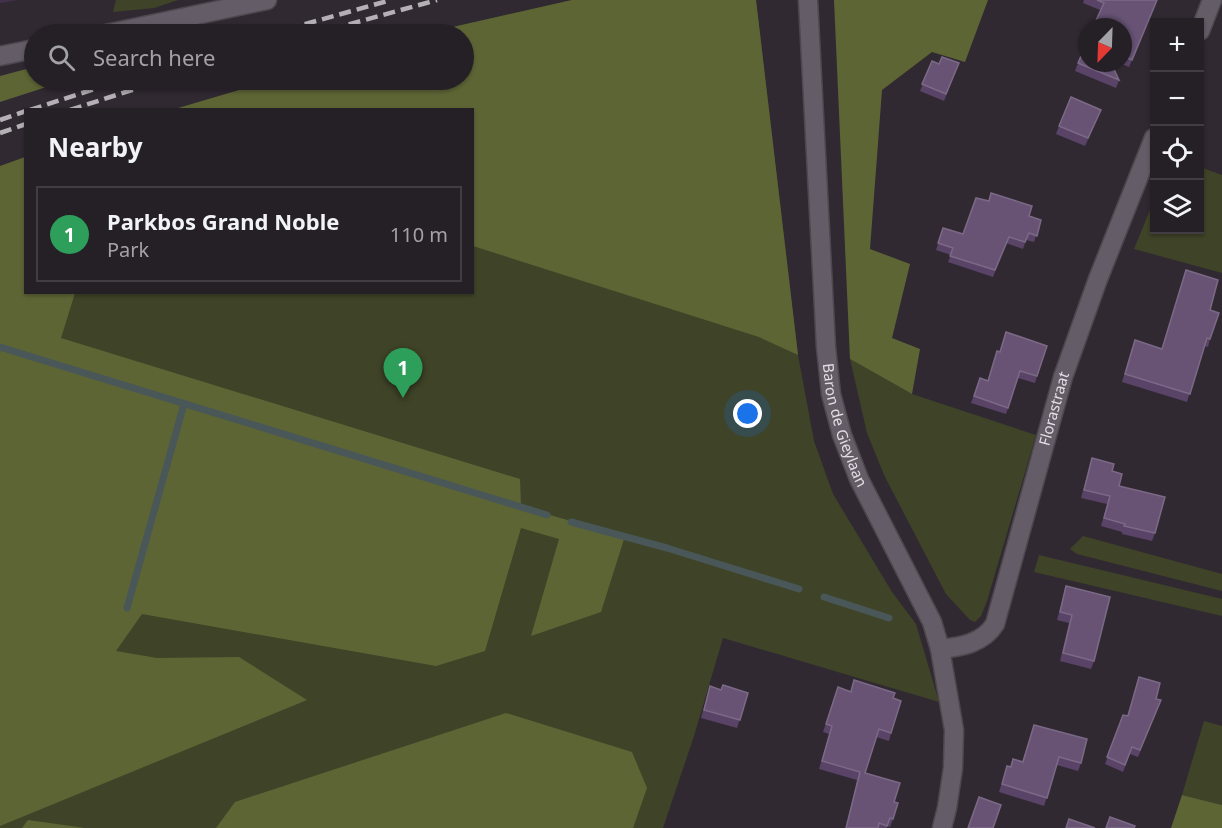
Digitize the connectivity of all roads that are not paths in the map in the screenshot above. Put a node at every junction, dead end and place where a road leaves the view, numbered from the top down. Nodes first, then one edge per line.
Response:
1 (267, 0) edge
2 (808, 0) edge
3 (1212, 0) edge
4 (1204, 21) edge
5 (153, 24) edge
6 (24, 51) edge
7 (0, 56) edge
8 (1150, 150) edge
9 (940, 650) junction
10 (942, 828) edge

1 - 5 street
2 - 9 street, Baron de Gieylaan
3 - 4 street
6 - 7 street
8 - 9 street, Florastraat
9 - 10 street, Baron de Gieylaan

